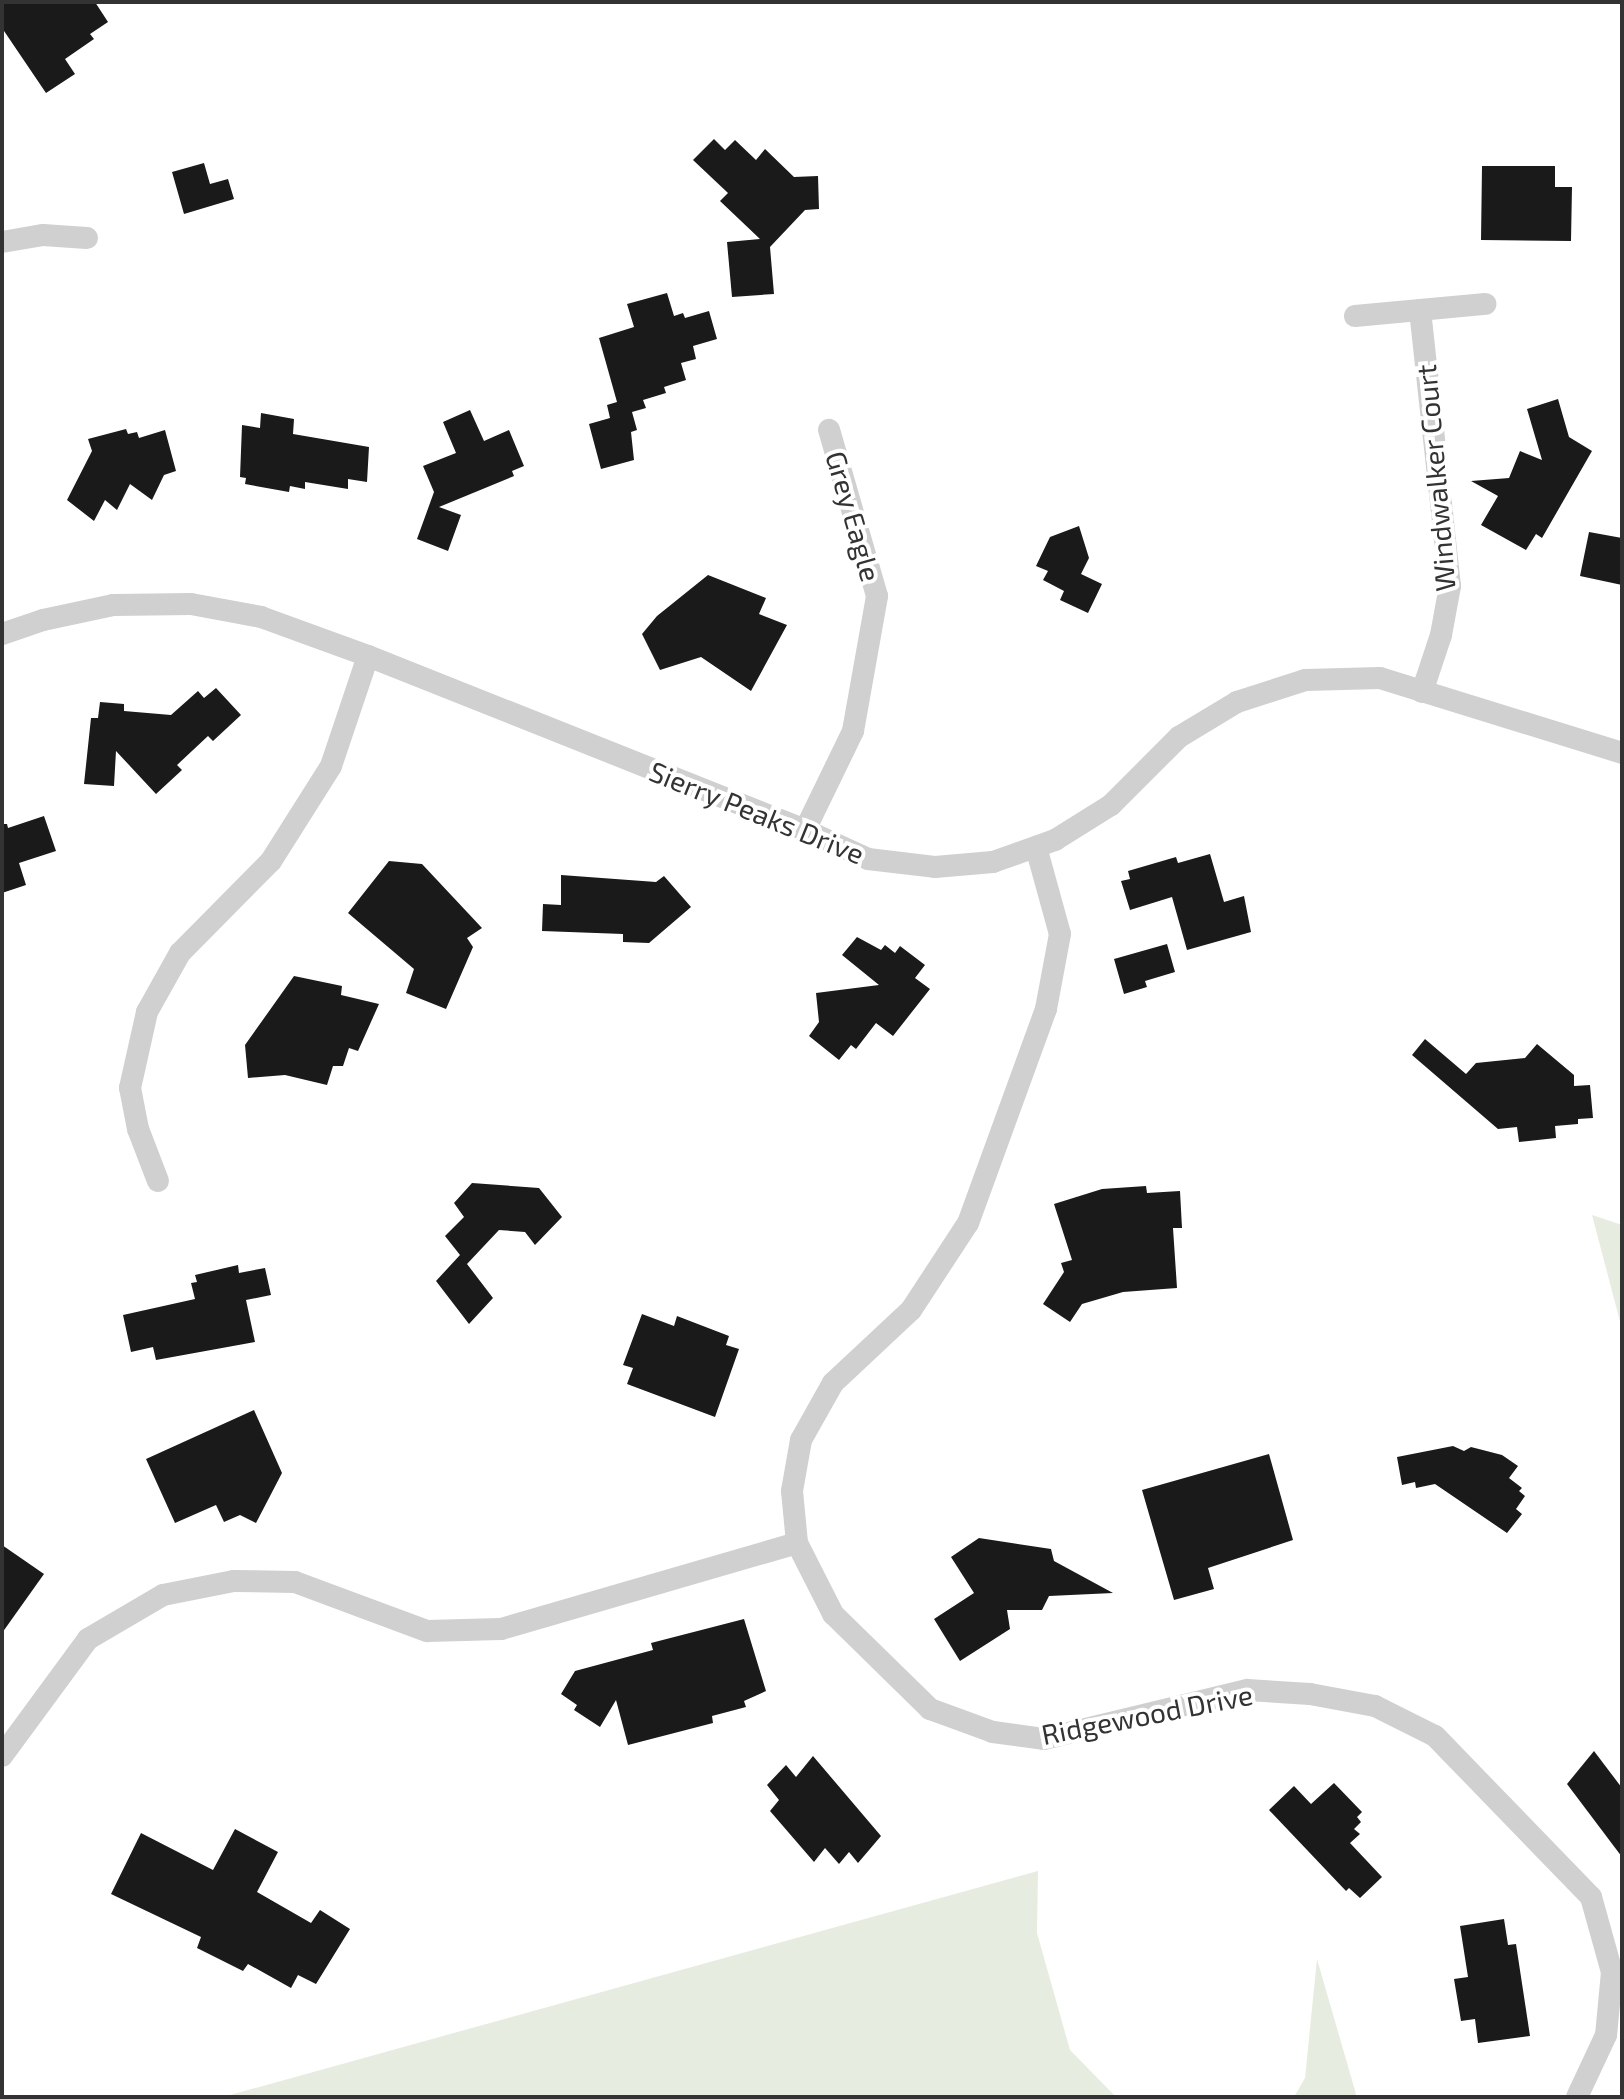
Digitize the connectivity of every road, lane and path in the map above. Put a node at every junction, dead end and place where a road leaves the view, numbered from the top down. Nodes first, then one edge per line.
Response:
1 (87, 238) dead end
2 (2, 242) edge
3 (1485, 304) dead end
4 (1420, 310) junction
5 (1355, 316) dead end
6 (829, 430) dead end
7 (2, 634) edge
8 (368, 656) junction
9 (1422, 692) junction
10 (1622, 753) edge
11 (805, 830) junction
12 (1036, 847) junction
13 (158, 1181) dead end
14 (797, 1543) junction
15 (2, 1756) edge
16 (1577, 2097) edge

1 - 2 street
3 - 4 street
4 - 5 street
4 - 9 street, Windwalker Court
6 - 11 street, Grey Eagle
7 - 8 street, Sierry Peaks Drive
8 - 11 street, Sierry Peaks Drive
8 - 13 street
9 - 10 street, Sierry Peaks Drive
9 - 12 street, Sierry Peaks Drive
11 - 12 street, Sierry Peaks Drive
12 - 14 street, Ridgewood Drive
14 - 15 street
14 - 16 street, Ridgewood Drive

